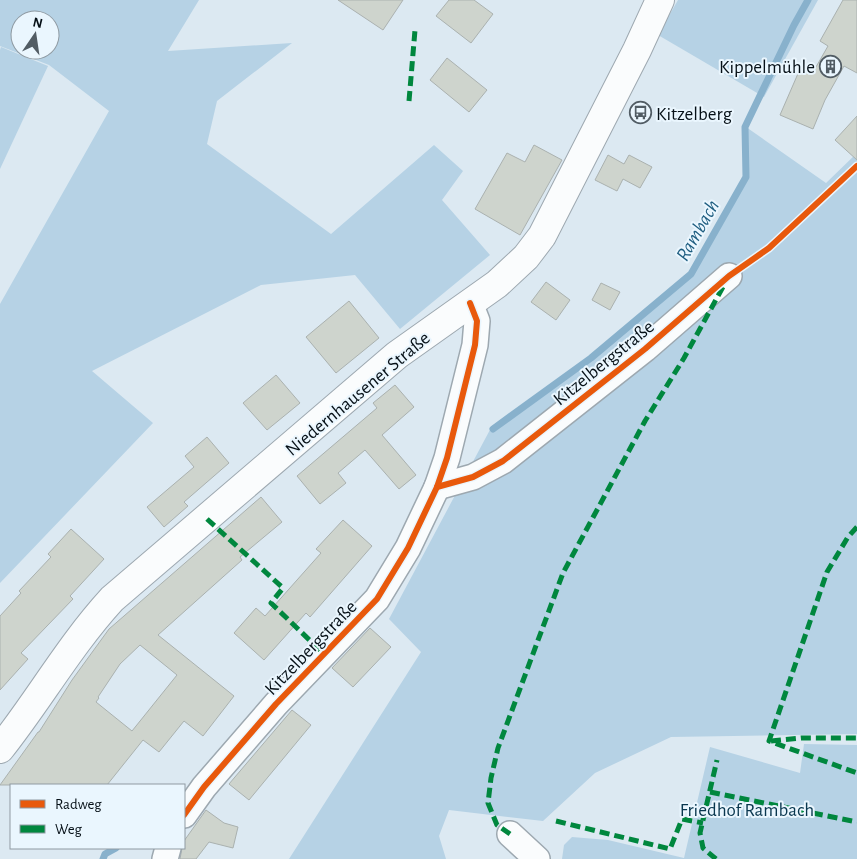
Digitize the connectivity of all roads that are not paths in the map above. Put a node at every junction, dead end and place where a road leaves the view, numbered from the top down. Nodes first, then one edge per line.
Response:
1 (660, 0) edge
2 (729, 276) dead end
3 (470, 303) junction
4 (437, 487) junction
5 (0, 749) edge
6 (185, 814) edge
7 (510, 834) dead end
8 (537, 859) edge

1 - 3 main road, Niedernhausener Straße
2 - 4 street, Kitzelbergstraße
3 - 4 street, Kitzelbergstraße
3 - 5 main road, Niedernhausener Straße
4 - 6 street, Kitzelbergstraße
7 - 8 street

